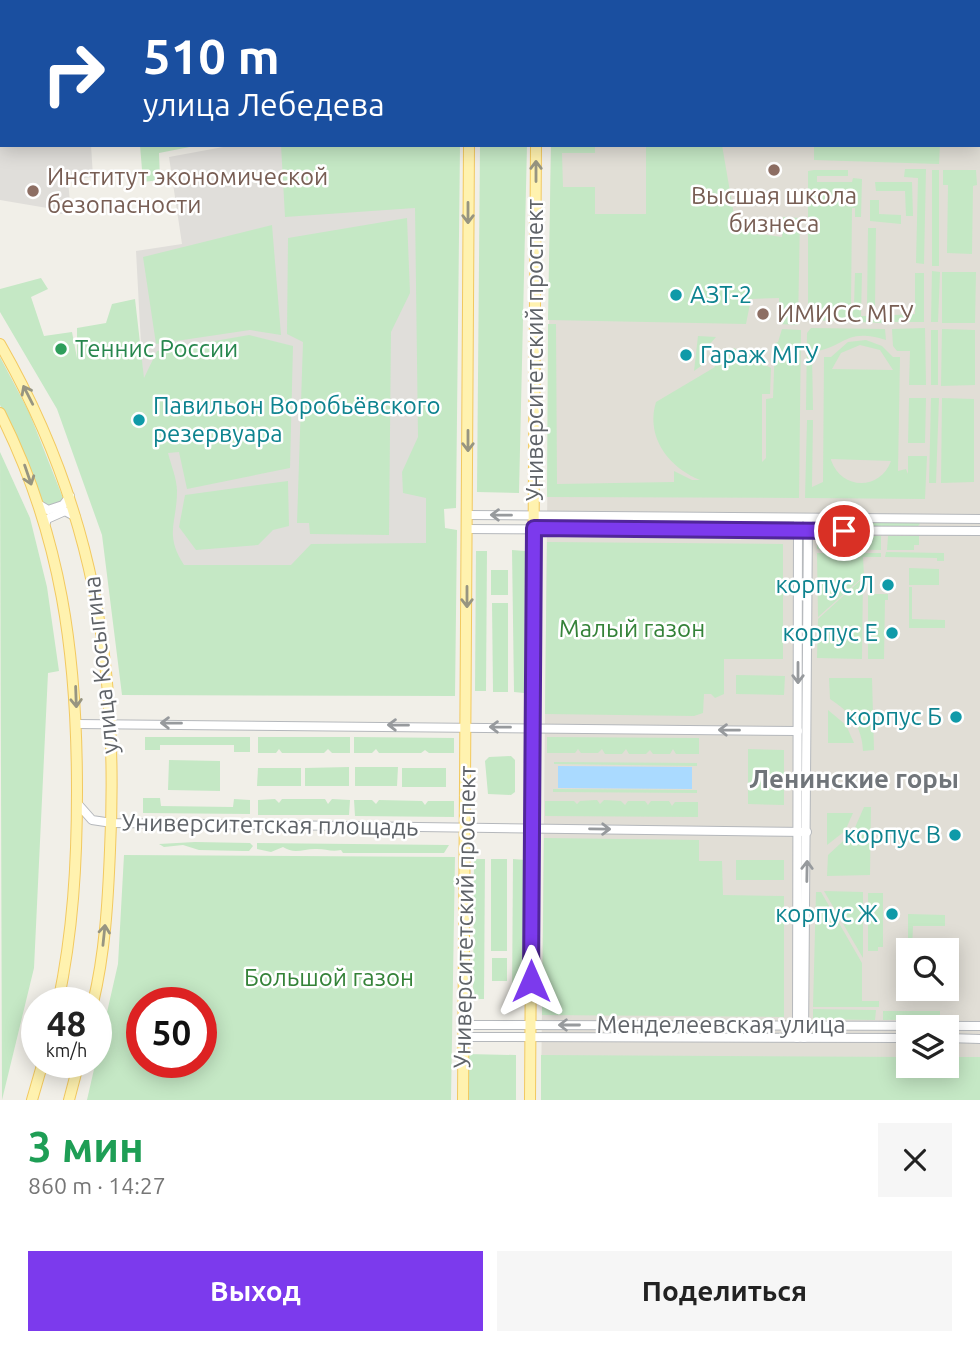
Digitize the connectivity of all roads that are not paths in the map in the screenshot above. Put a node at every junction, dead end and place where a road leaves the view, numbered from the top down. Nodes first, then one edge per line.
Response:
1 (469, 147) edge
2 (536, 147) edge
3 (0, 344) edge
4 (0, 413) edge
5 (70, 496) junction
6 (38, 504) junction
7 (467, 515) junction
8 (535, 516) junction
9 (644, 517) junction
10 (808, 518) junction
11 (78, 519) junction
12 (798, 519) junction
13 (923, 519) junction
14 (980, 519) edge
15 (45, 526) junction
16 (534, 528) junction
17 (467, 529) junction
18 (643, 530) junction
19 (798, 531) junction
20 (808, 531) junction
21 (922, 531) junction
22 (980, 531) edge
23 (112, 723) junction
24 (77, 724) junction
25 (467, 727) junction
26 (533, 728) junction
27 (797, 731) junction
28 (77, 803) junction
29 (112, 823) junction
30 (466, 828) junction
31 (532, 828) junction
32 (797, 832) junction
33 (807, 832) junction
34 (61, 987) edge
35 (95, 987) edge
36 (463, 1025) junction
37 (531, 1025) junction
38 (642, 1025) junction
39 (800, 1026) junction
40 (837, 1026) junction
41 (980, 1026) edge
42 (463, 1037) junction
43 (531, 1037) junction
44 (642, 1037) junction
45 (800, 1038) junction
46 (837, 1038) junction
47 (896, 1038) edge
48 (959, 1038) edge
49 (980, 1038) edge
50 (38, 1078) edge
51 (75, 1078) edge
52 (32, 1100) edge
53 (69, 1100) edge
54 (463, 1100) edge
55 (530, 1100) edge

1 -> 7 main road, Университетский проспект
8 -> 2 main road, Университетский проспект
5 -> 3 main road, улица Косыгина
4 -> 6 main road, улица Косыгина
5 - 6 street
5 - 11 main road, улица Косыгина
6 - 15 main road, улица Косыгина
8 -> 7 street
7 - 17 main road, Университетский проспект
8 - 9 street
8 - 16 main road, Университетский проспект
9 - 12 street
9 - 18 street
10 - 12 street
10 - 13 street
10 - 20 street
11 - 15 street
11 - 23 main road, улица Косыгина
12 - 19 street
13 - 14 street
13 - 21 street
15 -> 24 main road, улица Косыгина
16 - 17 street
16 - 18 street
16 - 26 main road, Университетский проспект
17 -> 25 main road, Университетский проспект
18 - 19 street
19 - 20 street
19 -> 27 street
20 - 21 street
20 - 33 street
21 - 22 street
23 - 24 street
25 -> 23 street
23 - 29 main road, улица Косыгина
24 - 28 main road, улица Косыгина
26 -> 25 street
25 - 30 main road, Университетский проспект
27 -> 26 street
26 - 31 main road, Университетский проспект
27 - 32 street
28 - 29 street, Университетская площадь
28 - 34 main road, улица Косыгина
29 - 30 street, Университетская площадь
35 -> 29 main road, улица Косыгина
30 - 31 street, Университетская площадь
30 - 36 main road, Университетский проспект
31 -> 32 street, Университетская площадь
31 - 37 main road, Университетский проспект
32 - 33 street, Университетская площадь
32 - 39 street
39 -> 33 street
36 - 37 street, Менделеевская улица
36 - 42 main road, Университетский проспект
38 -> 37 street, Менделеевская улица
37 - 43 main road, Университетский проспект
38 - 39 street, Менделеевская улица
38 - 44 street
39 - 40 street, Менделеевская улица
39 - 45 street
40 - 41 street, Менделеевская улица
40 - 46 street
42 - 43 street, Менделеевская улица
42 - 54 main road, Университетский проспект
43 - 44 street, Менделеевская улица
43 - 55 main road, Университетский проспект
44 - 45 street, Менделеевская улица
45 - 46 street, Менделеевская улица
46 - 47 street, Менделеевская улица
48 - 49 street
50 - 52 main road
51 - 53 main road

